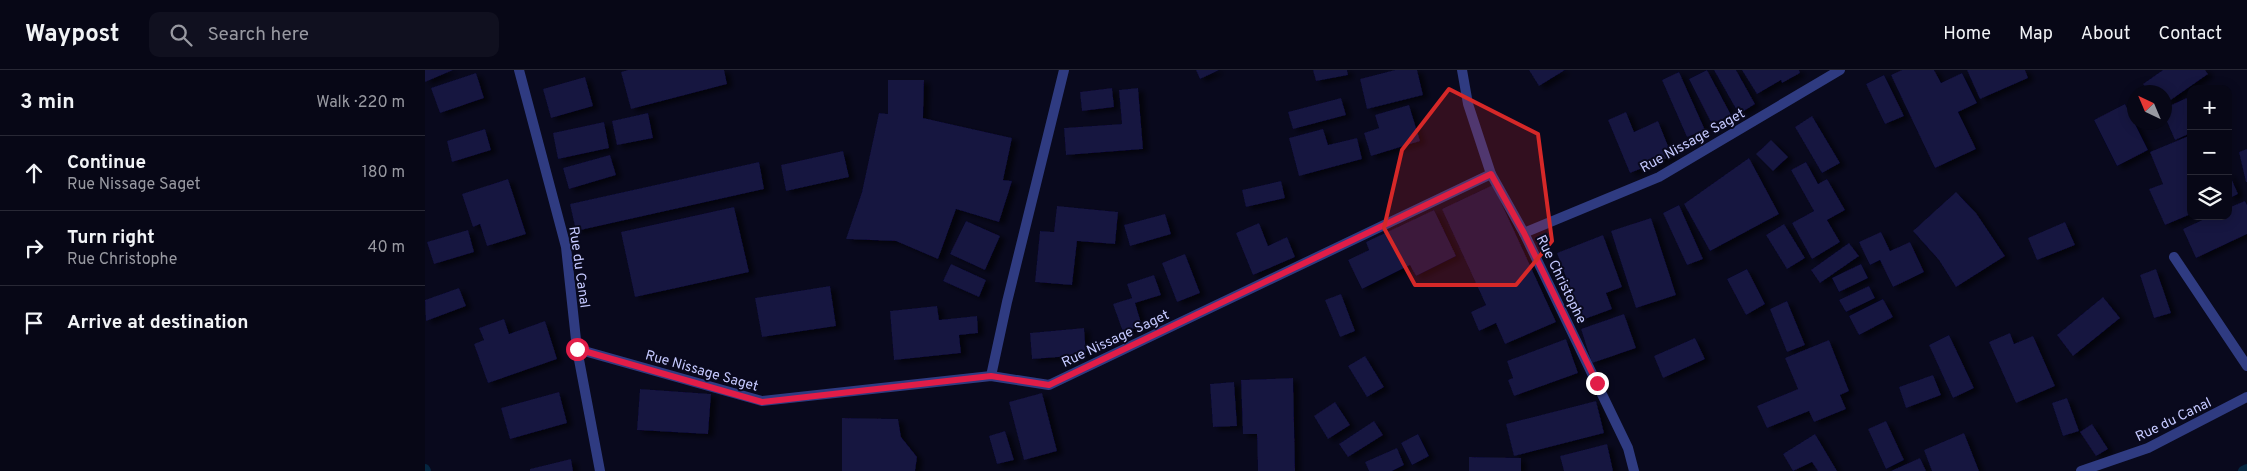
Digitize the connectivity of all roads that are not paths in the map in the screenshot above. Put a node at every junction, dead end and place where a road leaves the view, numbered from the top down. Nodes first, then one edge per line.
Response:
1 (519, 70) edge
2 (1064, 70) edge
3 (1462, 70) edge
4 (1840, 70) edge
5 (1491, 174) junction
6 (1524, 233) junction
7 (2175, 257) dead end
8 (577, 349) junction
9 (2247, 366) edge
10 (991, 376) junction
11 (2247, 397) edge
12 (600, 471) edge
13 (1634, 471) edge
14 (2081, 471) edge

1 - 8 street, Rue du Canal
2 - 10 street
3 - 5 street, Rue Christophe
4 - 6 street, Rue Nissage Saget
5 - 6 street, Rue Christophe
5 - 10 street, Rue Nissage Saget
6 - 13 street, Rue Christophe
7 - 9 street
8 - 10 street, Rue Nissage Saget
8 - 12 street, Rue du Canal
11 - 14 street, Rue du Canal

